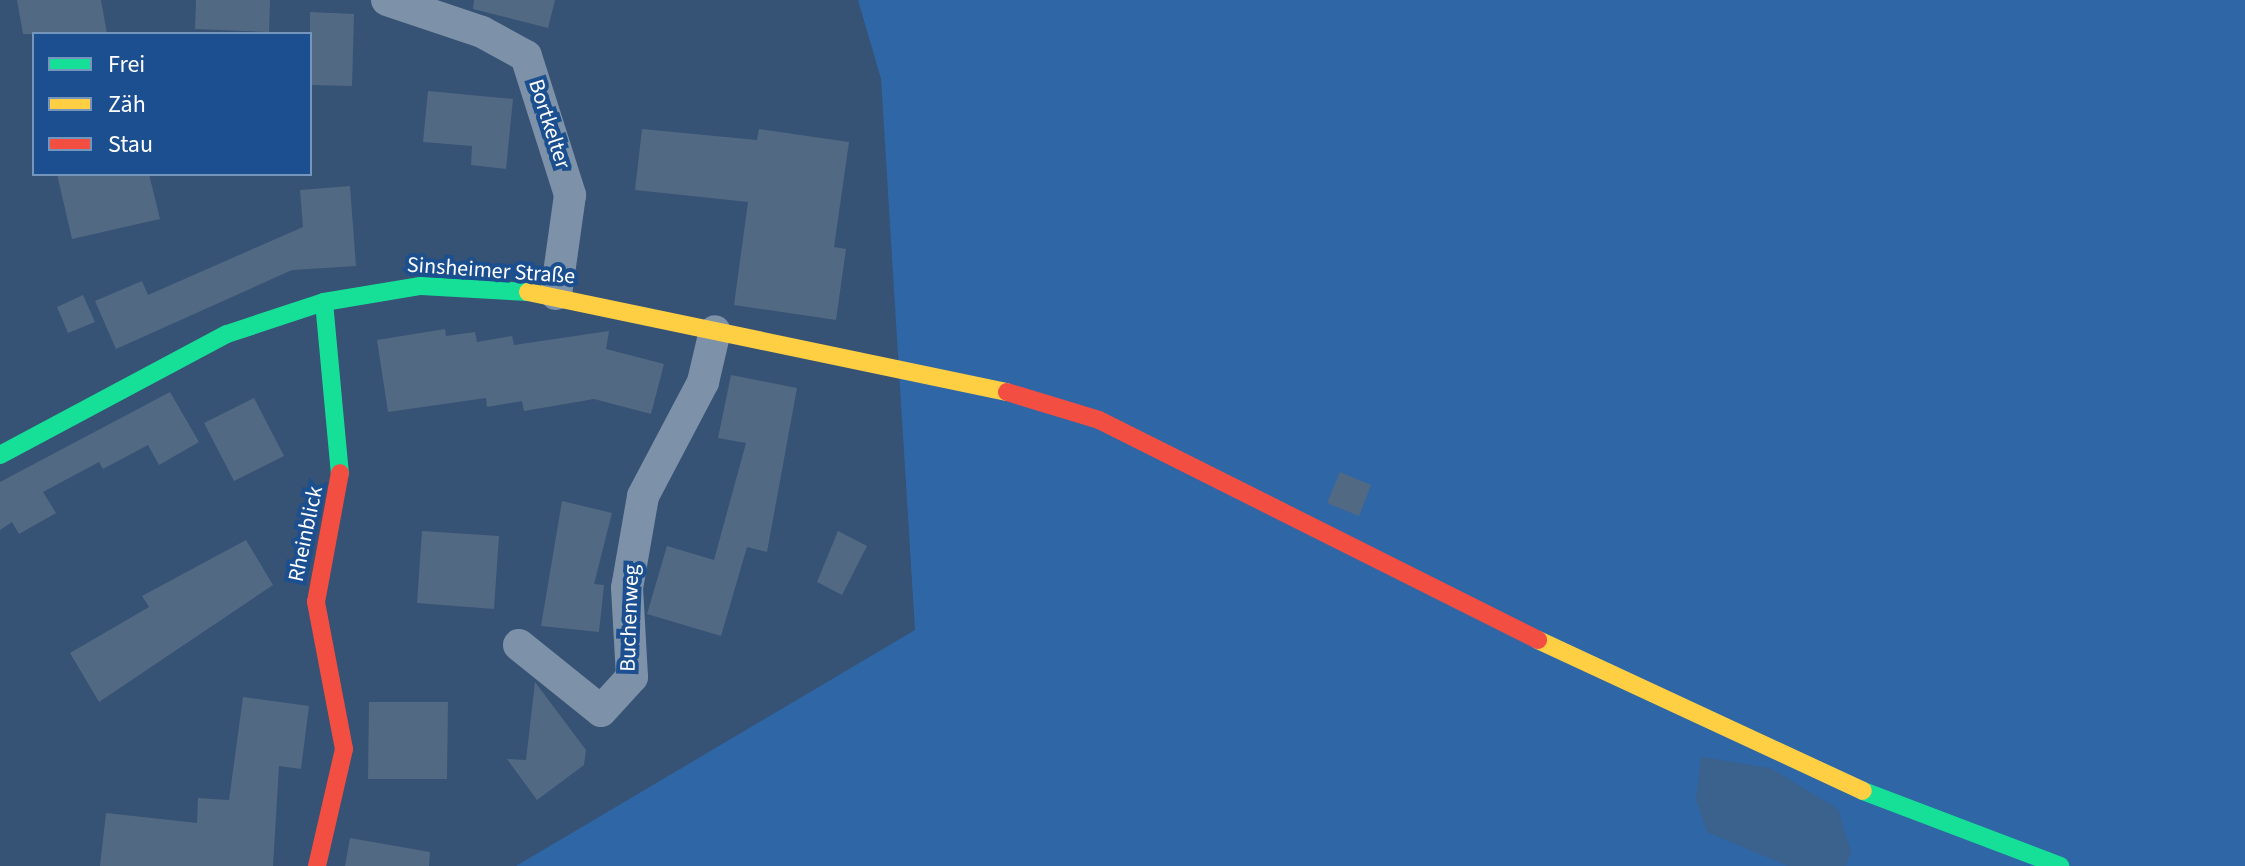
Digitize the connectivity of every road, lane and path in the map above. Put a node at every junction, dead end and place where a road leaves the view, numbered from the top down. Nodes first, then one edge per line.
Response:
1 (387, 0) edge
2 (556, 294) junction
3 (324, 302) junction
4 (715, 331) junction
5 (0, 455) edge
6 (519, 645) dead end
7 (317, 866) edge
8 (2060, 866) edge

1 - 2 street, Bortkelter
2 - 3 street, Sinsheimer Straße
2 - 4 street, Sinsheimer Straße
3 - 5 street, Sinsheimer Straße
3 - 7 street, Rheinblick
4 - 6 street, Buchenweg
4 - 8 street, Sinsheimer Straße

